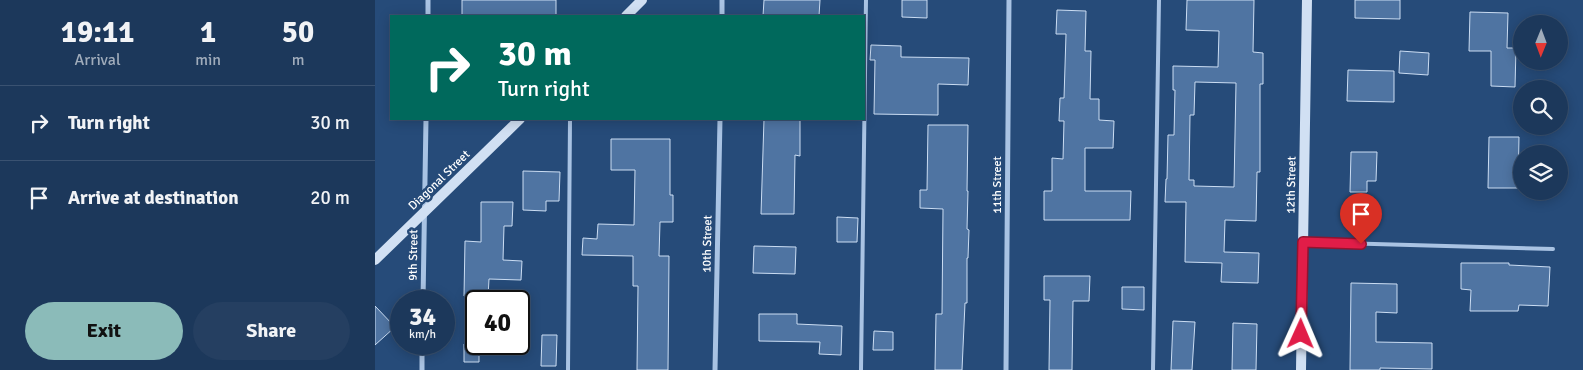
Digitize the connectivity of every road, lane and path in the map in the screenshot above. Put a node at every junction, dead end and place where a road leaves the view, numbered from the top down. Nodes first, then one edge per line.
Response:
1 (428, 0) edge
2 (642, 0) edge
3 (722, 0) edge
4 (867, 0) edge
5 (1009, 0) edge
6 (1159, 0) edge
7 (1307, 0) edge
8 (428, 15) edge
9 (626, 15) edge
10 (721, 15) edge
11 (426, 120) edge
12 (519, 120) edge
13 (570, 120) edge
14 (719, 120) edge
15 (424, 212) junction
16 (1303, 242) junction
17 (1553, 249) dead end
18 (375, 260) edge
19 (423, 290) edge
20 (422, 355) edge
21 (422, 370) edge
22 (569, 370) edge
23 (715, 370) edge
24 (861, 370) edge
25 (1006, 370) edge
26 (1153, 370) edge
27 (1301, 370) edge

1 - 8 street
2 - 9 street
3 - 10 street
4 - 24 lane
5 - 25 street, 11th Street
6 - 26 lane
7 - 16 street, 12th Street
11 - 15 street, 9th Street
12 - 15 street, Diagonal Street
13 - 22 lane
14 - 23 street, 10th Street
15 - 18 street, Diagonal Street
15 - 19 street, 9th Street
16 - 17 lane
16 - 27 street, 12th Street
20 - 21 street

